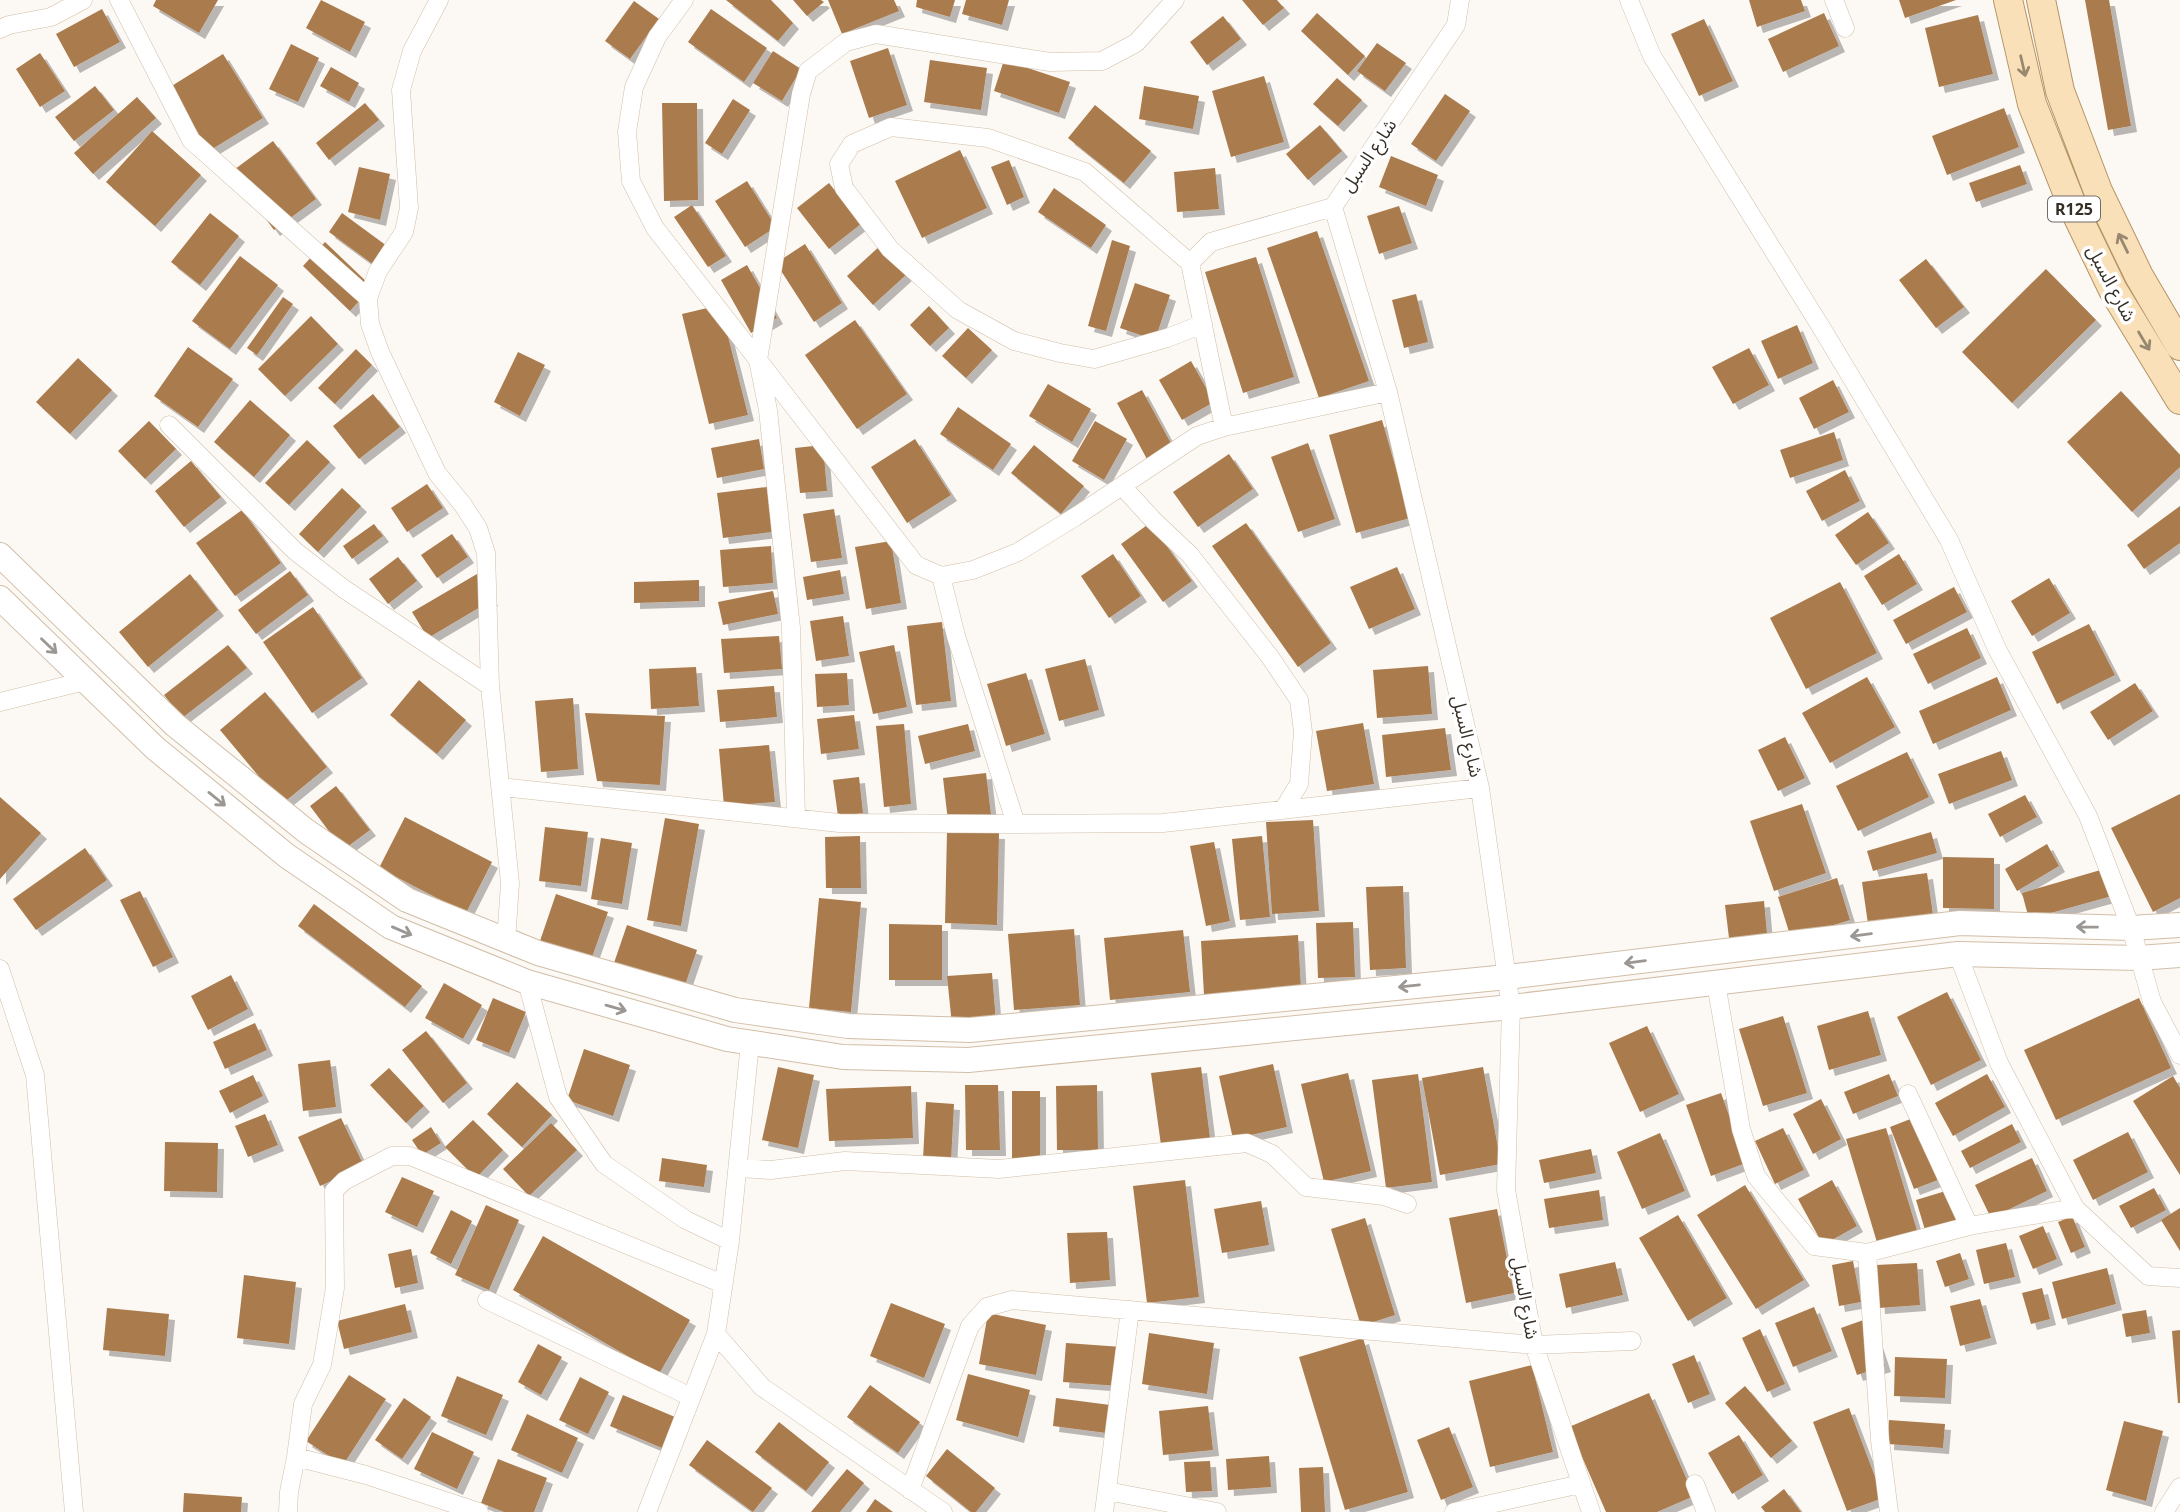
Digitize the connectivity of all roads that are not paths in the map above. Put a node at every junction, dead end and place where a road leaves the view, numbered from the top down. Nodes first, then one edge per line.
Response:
1 (83, 0) edge
2 (119, 0) edge
3 (684, 0) edge
4 (1175, 0) edge
5 (1460, 0) edge
6 (1629, 0) edge
7 (1834, 0) edge
8 (2008, 0) edge
9 (2042, 0) edge
10 (437, 1) edge
11 (1845, 28) dead end
12 (0, 29) edge
13 (1333, 206) junction
14 (1191, 263) junction
15 (369, 298) junction
16 (2172, 315) edge
17 (1203, 324) junction
18 (2180, 346) edge
19 (758, 360) junction
20 (1388, 391) junction
21 (2180, 400) edge
22 (169, 425) dead end
23 (1224, 427) junction
24 (1122, 486) junction
25 (0, 555) edge
26 (941, 576) junction
27 (0, 598) edge
28 (85, 681) junction
29 (490, 686) junction
30 (0, 702) edge
31 (501, 787) junction
32 (1480, 788) junction
33 (1283, 810) junction
34 (796, 817) junction
35 (1016, 824) junction
36 (2180, 925) edge
37 (2131, 928) junction
38 (506, 942) junction
39 (1958, 954) junction
40 (2180, 955) edge
41 (2139, 958) junction
42 (0, 969) edge
43 (1507, 977) junction
44 (527, 982) junction
45 (1716, 983) junction
46 (1511, 1007) junction
47 (750, 1043) junction
48 (2180, 1055) edge
49 (1908, 1094) dead end
50 (738, 1168) junction
51 (1408, 1204) dead end
52 (2075, 1208) junction
53 (1969, 1226) junction
54 (730, 1241) junction
55 (1867, 1253) junction
56 (2180, 1278) edge
57 (723, 1284) junction
58 (487, 1300) dead end
59 (1130, 1310) junction
60 (716, 1334) junction
61 (1632, 1341) dead end
62 (1534, 1345) junction
63 (691, 1397) junction
64 (296, 1457) junction
65 (1581, 1484) junction
66 (1695, 1485) dead end
67 (2180, 1486) edge
68 (911, 1490) junction
69 (1107, 1491) junction
70 (74, 1512) edge
71 (288, 1512) edge
72 (479, 1512) edge
73 (647, 1512) edge
74 (943, 1512) edge
75 (1104, 1512) edge
76 (1217, 1512) edge
77 (1454, 1512) edge
78 (1591, 1512) edge
79 (1706, 1512) edge
80 (1889, 1512) edge
81 (2164, 1512) edge

1 - 12 street
2 - 15 street
3 - 19 street
4 - 19 street
5 - 13 street, شارع السبل
6 - 37 street
7 - 11 street
8 -> 21 main road, شارع السبل / R125
16 -> 9 main road, شارع السبل / R125
10 - 15 street
13 - 14 street
13 - 20 street, شارع السبل
14 - 17 street
14 - 17 street
15 - 29 street
16 - 18 main road, شارع السبل / R125
17 - 23 street
19 - 26 street
19 - 34 street
20 - 23 street
20 - 32 street, شارع السبل
22 - 29 street
23 - 24 street
24 - 26 street
24 - 33 street
25 - 38 main road
26 - 35 street
27 -> 28 main road
28 - 30 street
28 -> 44 main road
29 - 31 street
31 - 34 street
31 - 38 street
32 - 33 street
32 - 43 street, شارع السبل
33 - 35 street
34 - 35 street
36 - 37 main road
37 - 41 street
37 -> 43 main road
43 -> 38 main road
39 - 41 main road
39 - 45 main road
39 - 52 street
40 - 41 main road
41 - 48 street
42 - 70 street
43 - 46 street, شارع السبل
44 -> 47 main road
44 - 54 street
45 - 46 main road
45 - 55 street
46 - 47 main road
46 - 62 street, شارع السبل
47 - 50 street
49 - 53 street
50 - 51 street
50 - 54 street
52 - 53 street
52 - 56 street
53 - 55 street
54 - 57 street
55 - 80 street
57 - 60 street
57 - 64 street
58 - 63 street
59 - 62 street
59 - 68 street
59 - 69 street
60 - 63 street
60 - 68 street
61 - 62 street
62 - 65 street, شارع السبل
63 - 73 street
64 - 71 street
64 - 72 street
65 - 77 street
65 - 78 street, شارع السبل
66 - 79 street
67 - 81 street
68 - 74 street
69 - 75 street
69 - 76 street

